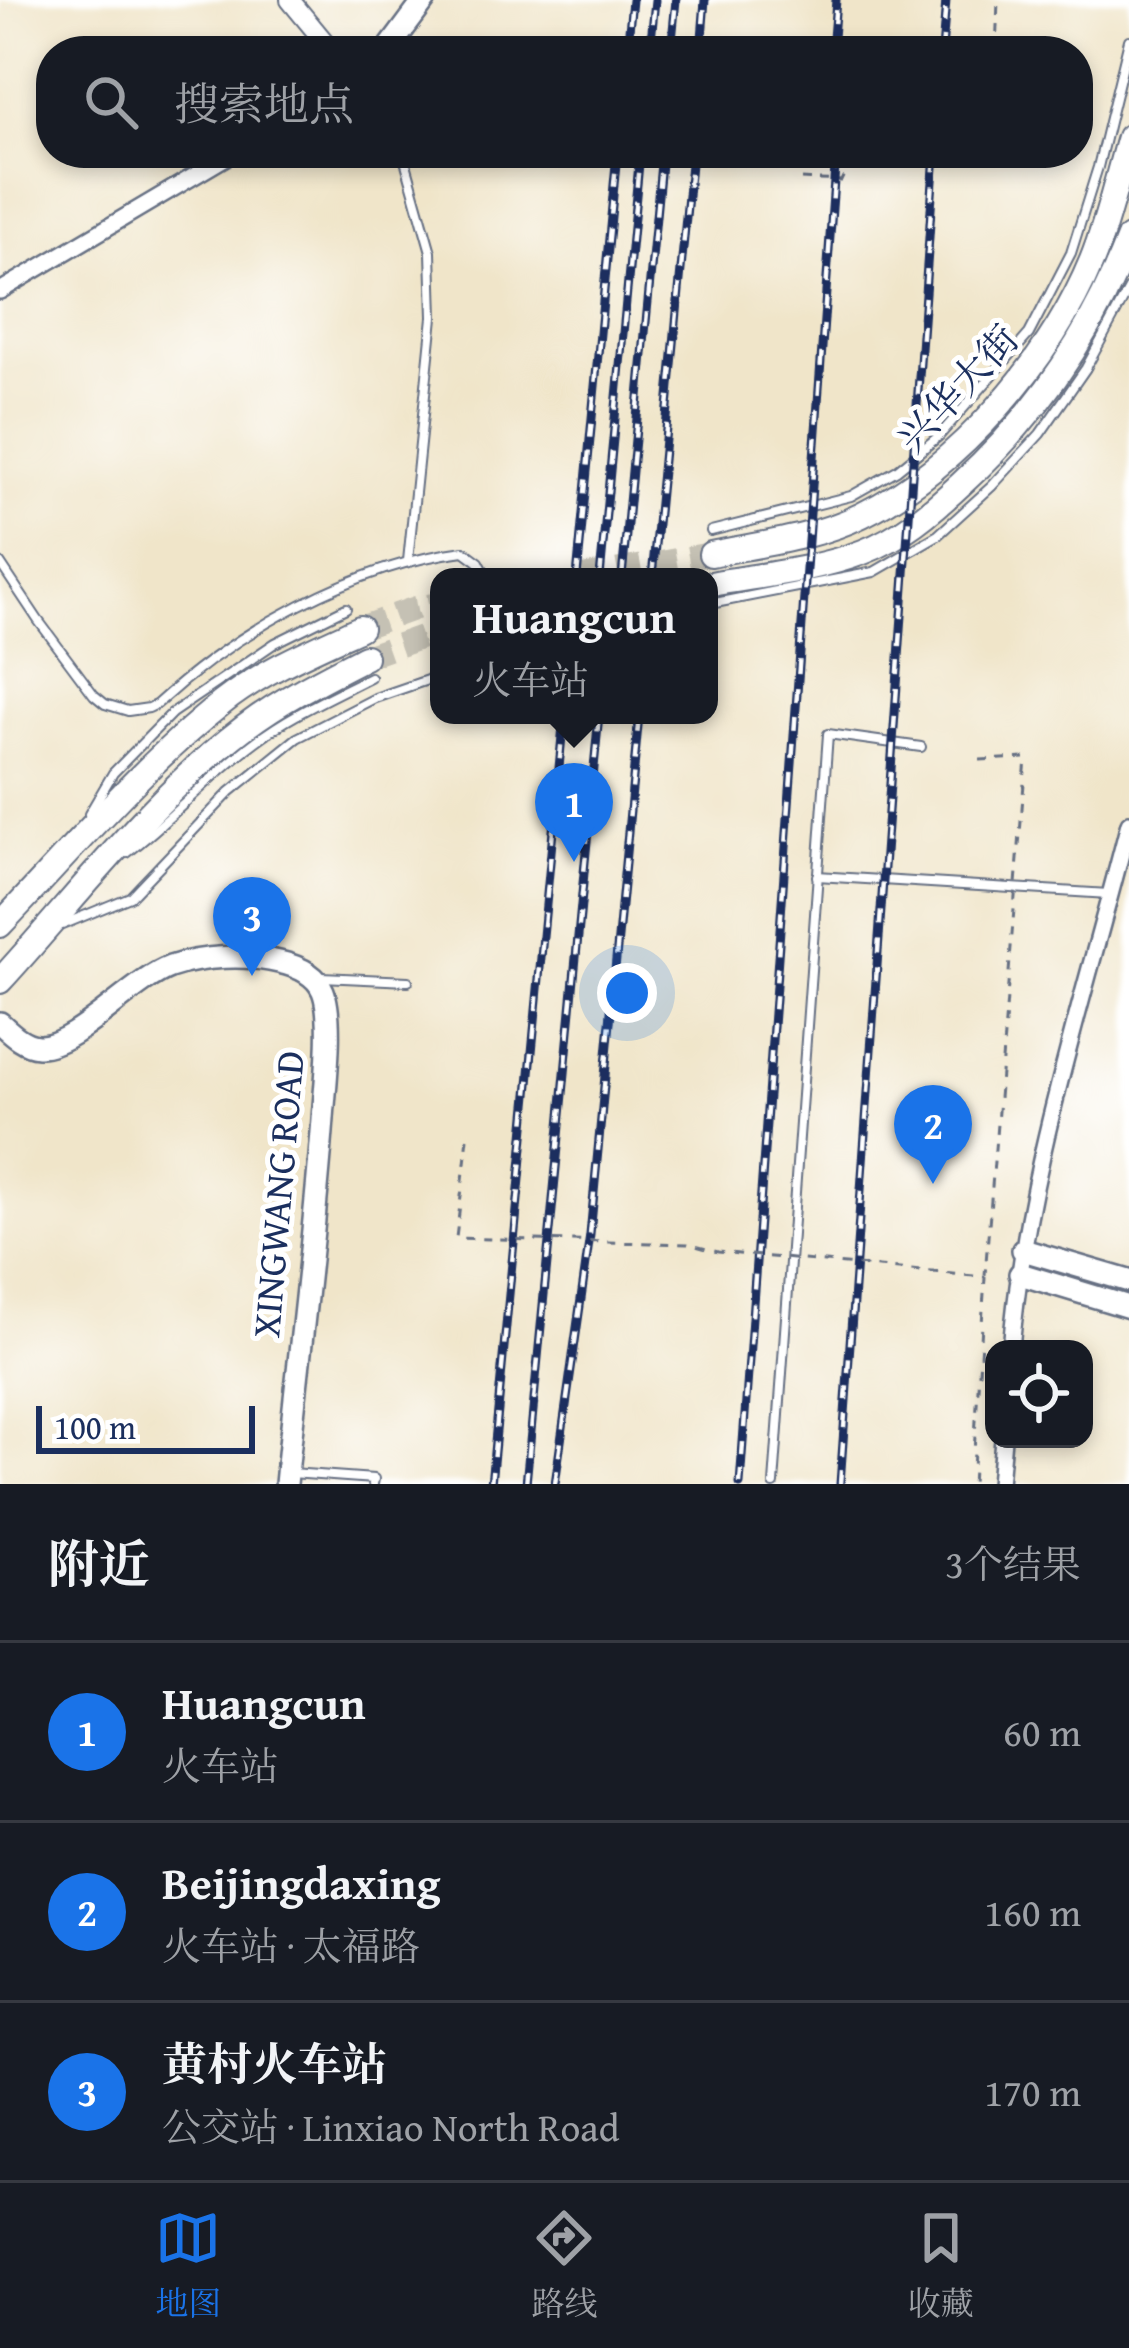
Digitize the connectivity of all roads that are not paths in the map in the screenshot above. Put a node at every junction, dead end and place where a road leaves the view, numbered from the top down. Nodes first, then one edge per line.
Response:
1 (290, 0) edge
2 (425, 0) edge
3 (320, 36) edge
4 (398, 36) edge
5 (1129, 40) edge
6 (1129, 137) edge
7 (208, 168) edge
8 (407, 168) edge
9 (1129, 238) edge
10 (1129, 289) edge
11 (0, 291) edge
12 (711, 542) joint
13 (408, 561) junction
14 (0, 563) edge
15 (482, 568) edge
16 (718, 592) edge
17 (718, 593) edge
18 (353, 618) tunnel mouth
19 (368, 667) tunnel mouth
20 (430, 679) edge
21 (920, 747) dead end
22 (1129, 823) edge
23 (817, 876) junction
24 (1110, 895) junction
25 (0, 925) edge
26 (45, 932) junction
27 (314, 977) junction
28 (0, 981) edge
29 (408, 981) dead end
30 (0, 1023) edge
31 (1023, 1250) junction
32 (1019, 1274) junction
33 (1129, 1281) edge
34 (1129, 1307) edge
35 (1011, 1340) edge
36 (1002, 1448) edge
37 (286, 1478) edge
38 (374, 1484) edge
39 (774, 1484) edge
40 (999, 1484) edge

1 - 3 street
2 - 4 main road
5 - 12 lane
6 - 12 main road, 兴华大街
7 - 11 street
8 - 13 lane
9 - 16 main road, 兴华大街
10 - 17 lane
13 - 14 lane
13 - 15 lane
18 - 25 main road
19 - 26 main road
20 - 26 lane
21 - 23 lane
22 - 24 street
23 - 24 lane
23 - 39 lane
24 - 31 street
26 - 28 main road
27 - 29 lane
27 - 30 main road
27 - 37 main road, XINGWANG ROAD
31 - 32 street
31 - 33 main road
32 - 34 main road
32 - 35 street
36 - 40 street
37 - 38 lane

